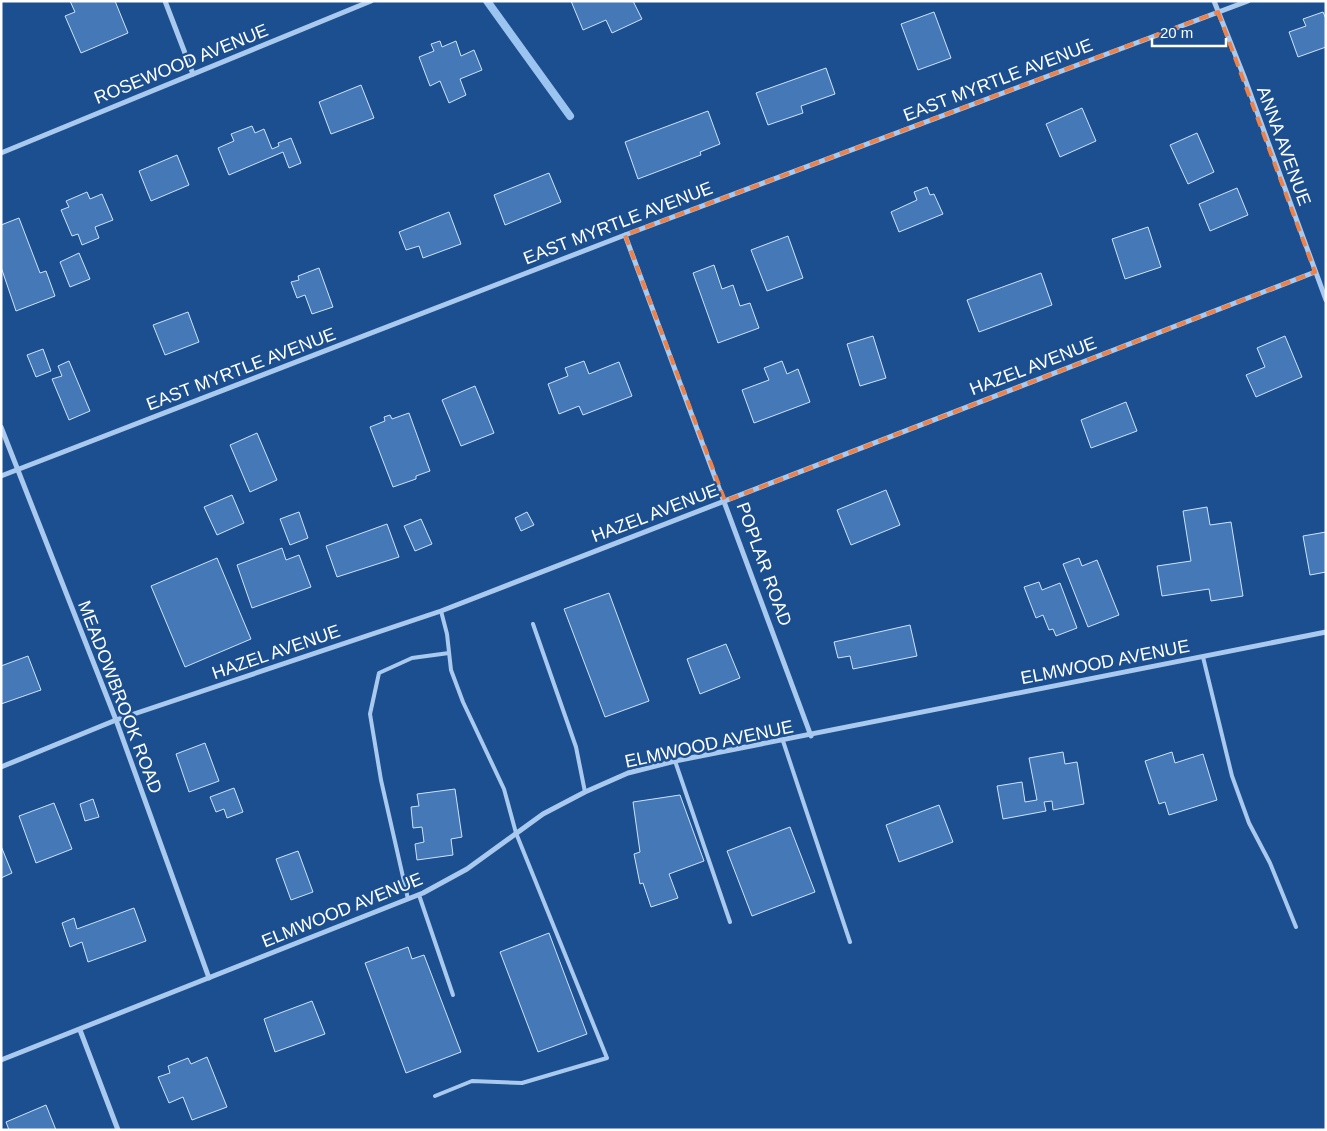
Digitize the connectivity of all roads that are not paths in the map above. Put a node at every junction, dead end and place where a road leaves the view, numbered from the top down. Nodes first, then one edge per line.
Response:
1 (165, 1) edge
2 (371, 1) edge
3 (1214, 1) edge
4 (1248, 1) edge
5 (1218, 12) junction
6 (193, 74) junction
7 (1, 153) edge
8 (625, 235) junction
9 (1315, 272) junction
10 (1326, 300) edge
11 (1, 427) edge
12 (17, 470) junction
13 (1, 476) edge
14 (725, 501) junction
15 (441, 611) junction
16 (533, 624) dead end
17 (1326, 632) edge
18 (449, 653) junction
19 (1202, 657) junction
20 (116, 720) junction
21 (811, 736) junction
22 (783, 741) junction
23 (675, 761) junction
24 (1, 767) edge
25 (585, 792) junction
26 (516, 833) junction
27 (419, 894) junction
28 (408, 899) junction
29 (730, 922) dead end
30 (1296, 927) dead end
31 (850, 942) dead end
32 (210, 978) junction
33 (453, 995) dead end
34 (80, 1030) junction
35 (1, 1060) edge
36 (435, 1096) dead end
37 (118, 1130) edge

1 - 6 street
2 - 6 street, ROSEWOOD AVENUE
3 - 5 street, ANNA AVENUE
4 - 5 street, EAST MYRTLE AVENUE
5 - 8 street, EAST MYRTLE AVENUE
5 - 9 street, ANNA AVENUE
6 - 7 street, ROSEWOOD AVENUE
8 - 12 street, EAST MYRTLE AVENUE
8 - 14 street, POPLAR ROAD
9 - 10 street, ANNA AVENUE
9 - 14 street, HAZEL AVENUE
11 - 12 street, MEADOWBROOK ROAD
12 - 13 street, EAST MYRTLE AVENUE
12 - 20 street, MEADOWBROOK ROAD
14 - 15 street, HAZEL AVENUE
14 - 21 street, POPLAR ROAD
15 - 18 lane
15 - 20 street, HAZEL AVENUE
16 - 25 lane
17 - 19 street, ELMWOOD AVENUE
18 - 26 lane
18 - 28 lane
19 - 21 street, ELMWOOD AVENUE
19 - 30 lane
20 - 24 street, HAZEL AVENUE
20 - 32 street, MEADOWBROOK ROAD
21 - 22 street, ELMWOOD AVENUE
22 - 23 street, ELMWOOD AVENUE
22 - 31 lane
23 - 25 street, ELMWOOD AVENUE
23 - 29 lane
25 - 26 street, ELMWOOD AVENUE
26 - 27 street, ELMWOOD AVENUE
26 - 36 lane
27 - 28 street, ELMWOOD AVENUE
27 - 33 lane
28 - 32 street, ELMWOOD AVENUE
32 - 34 street, ELMWOOD AVENUE
34 - 35 street, ELMWOOD AVENUE
34 - 37 street

